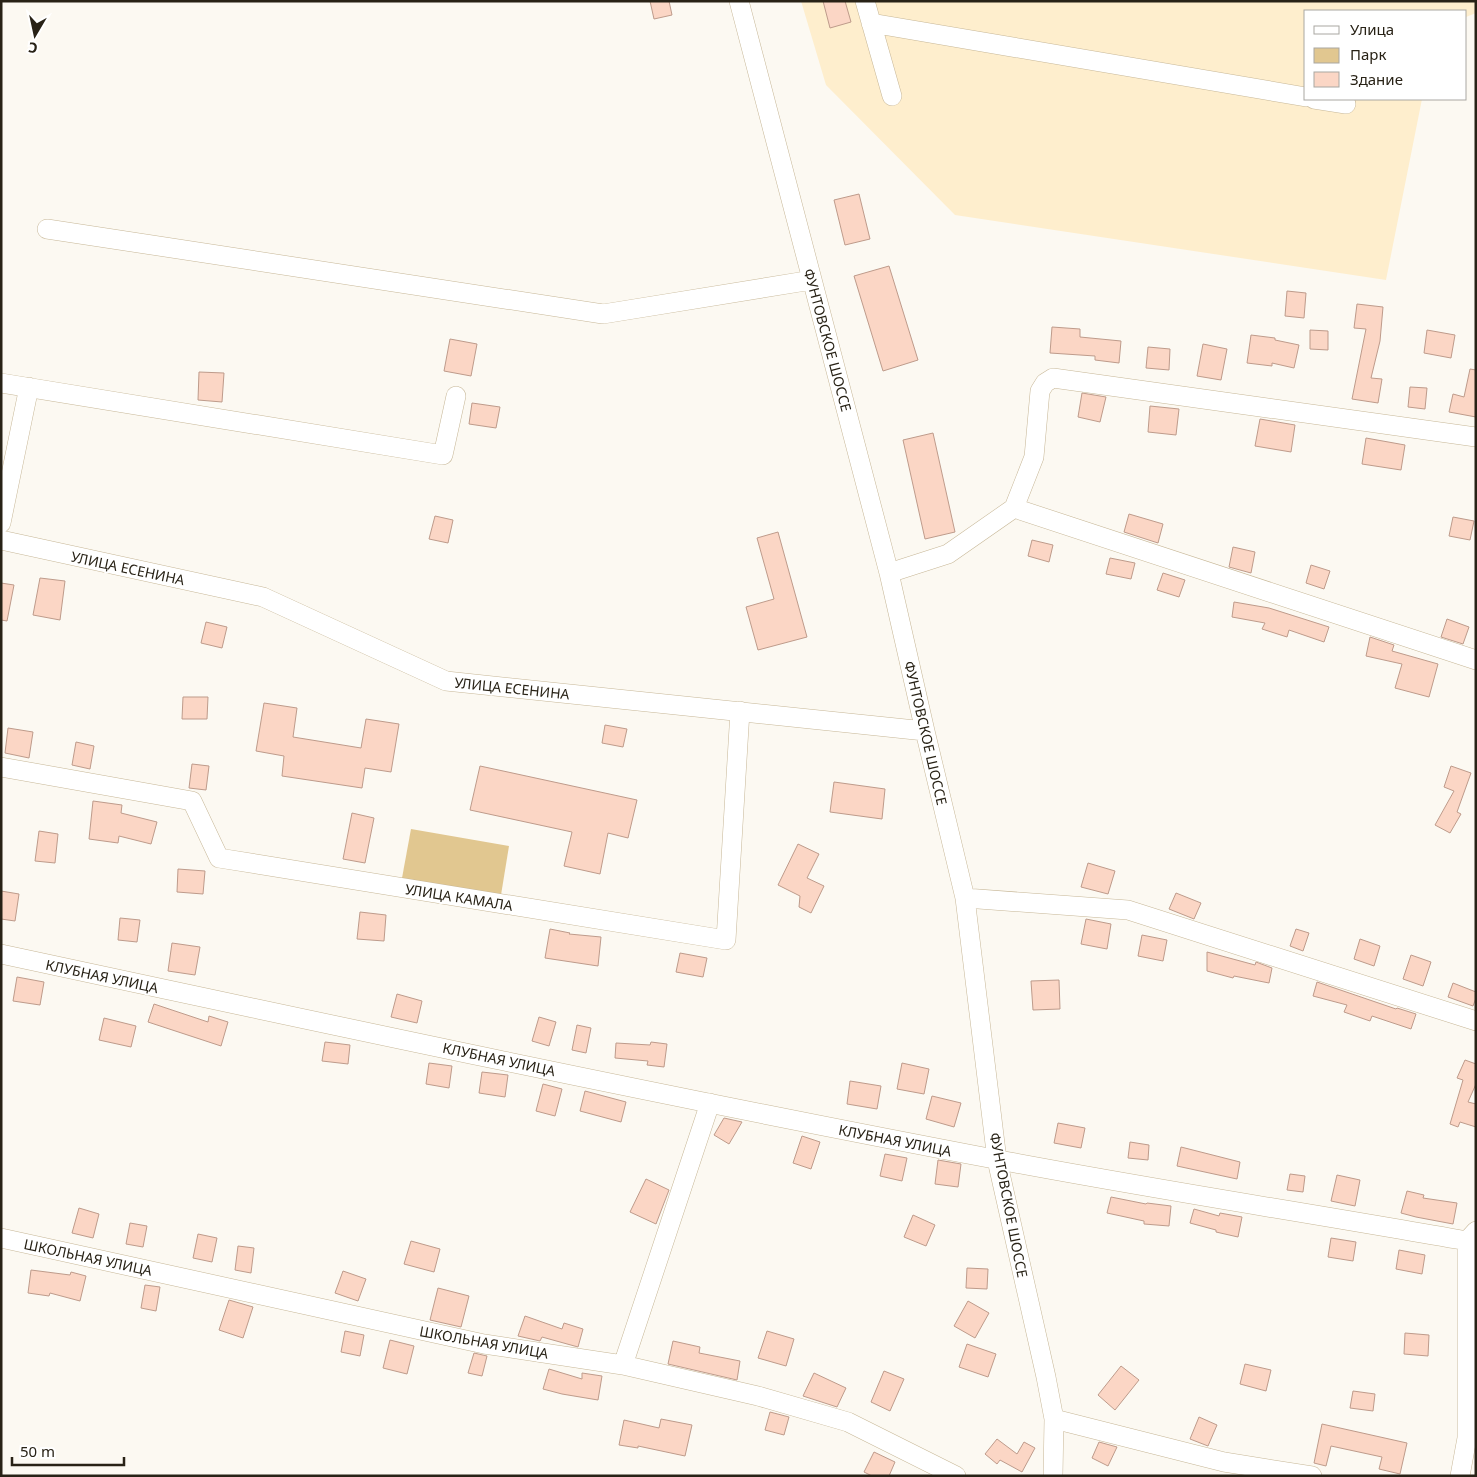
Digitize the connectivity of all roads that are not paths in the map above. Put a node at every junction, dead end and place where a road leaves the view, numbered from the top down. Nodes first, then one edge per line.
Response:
1 (739, 1) edge
2 (865, 1) edge
3 (871, 24) junction
4 (892, 96) dead end
5 (1304, 97) edge
6 (1320, 100) edge
7 (1346, 104) dead end
8 (47, 229) dead end
9 (812, 280) junction
10 (1, 383) edge
11 (29, 387) junction
12 (456, 396) dead end
13 (1476, 437) edge
14 (1014, 508) junction
15 (1, 523) edge
16 (1, 540) edge
17 (889, 573) junction
18 (1476, 660) edge
19 (740, 711) junction
20 (924, 731) junction
21 (1, 767) edge
22 (966, 898) junction
23 (1, 954) edge
24 (1476, 1020) edge
25 (710, 1103) junction
26 (997, 1160) junction
27 (1471, 1236) edge
28 (1, 1238) edge
29 (623, 1364) junction
30 (1054, 1419) junction
31 (956, 1476) edge
32 (1053, 1476) edge
33 (1312, 1476) edge
34 (1460, 1476) edge

1 - 9 street, ФУНТОВСКОЕ ШОССЕ
2 - 3 street
3 - 4 street
3 - 5 street
6 - 7 street
8 - 9 street
9 - 17 street, ФУНТОВСКОЕ ШОССЕ
10 - 11 street
11 - 12 street
11 - 15 street
13 - 14 street
14 - 17 street
14 - 18 street
16 - 19 street, УЛИЦА ЕСЕНИНА
17 - 20 street, ФУНТОВСКОЕ ШОССЕ
19 - 20 street, УЛИЦА ЕСЕНИНА
19 - 21 street, УЛИЦА КАМАЛА
20 - 22 street, ФУНТОВСКОЕ ШОССЕ
22 - 24 street
22 - 26 street, ФУНТОВСКОЕ ШОССЕ
23 - 25 street, КЛУБНАЯ УЛИЦА
25 - 26 street, КЛУБНАЯ УЛИЦА
25 - 29 street
26 - 27 street, КЛУБНАЯ УЛИЦА
26 - 30 street, ФУНТОВСКОЕ ШОССЕ
27 - 34 street
28 - 29 street, ШКОЛЬНАЯ УЛИЦА
29 - 31 street, ШКОЛЬНАЯ УЛИЦА
30 - 32 street, ФУНТОВСКОЕ ШОССЕ
30 - 33 street

